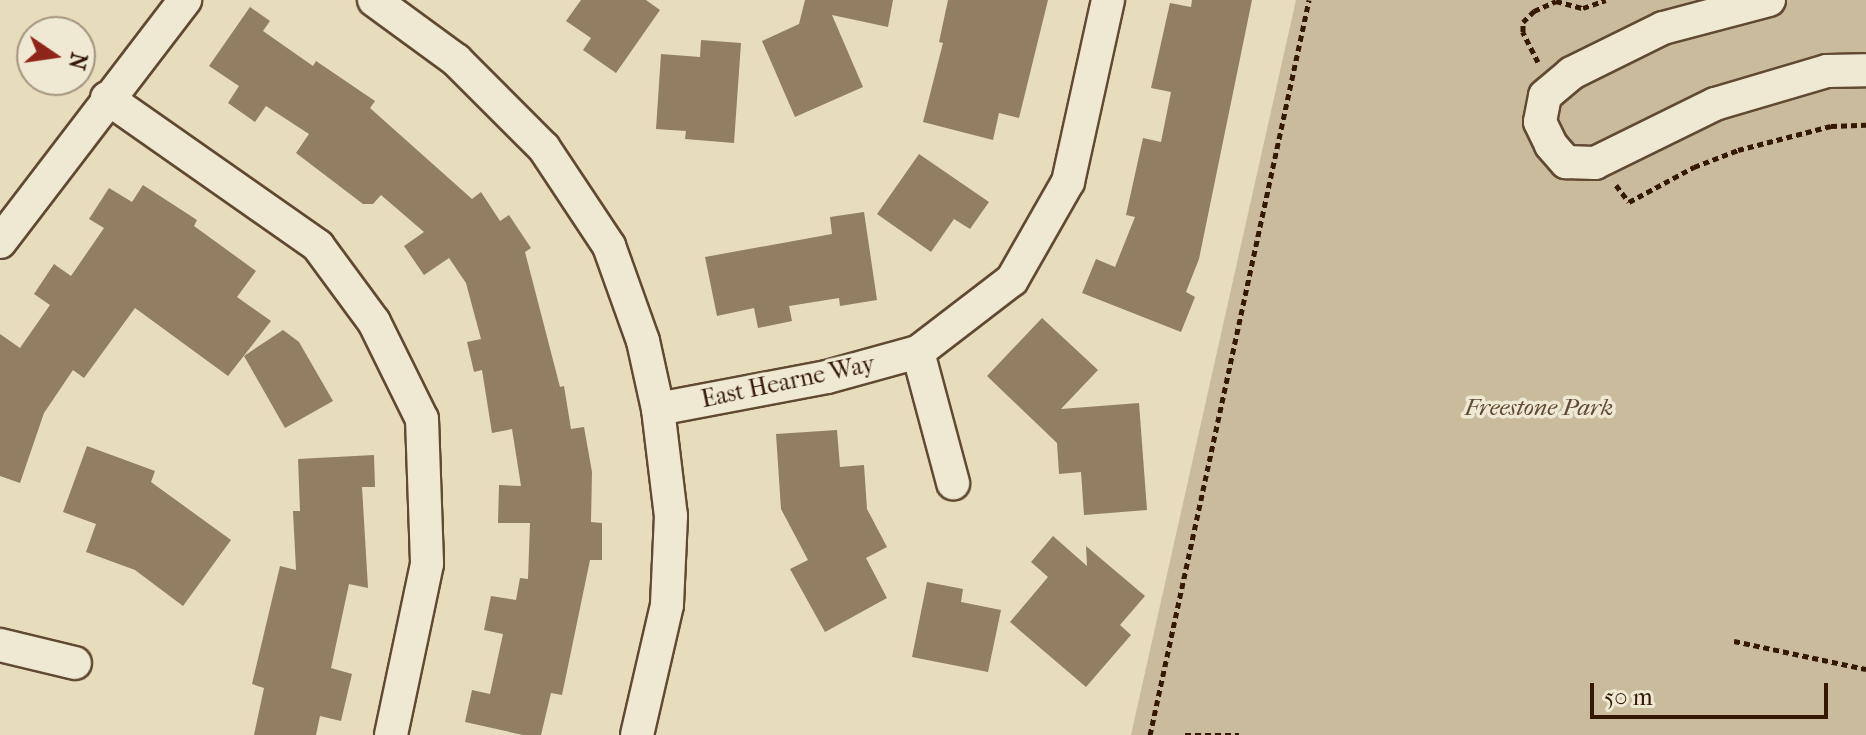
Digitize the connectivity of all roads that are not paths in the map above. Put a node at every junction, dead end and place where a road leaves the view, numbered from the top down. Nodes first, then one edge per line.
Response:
1 (185, 0) edge
2 (374, 0) edge
3 (1108, 0) edge
4 (1769, 0) edge
5 (1866, 70) edge
6 (107, 98) junction
7 (0, 242) edge
8 (918, 352) junction
9 (658, 409) junction
10 (953, 483) dead end
11 (0, 645) edge
12 (75, 663) dead end
13 (391, 735) edge
14 (637, 735) edge

1 - 6 street
2 - 9 street
3 - 8 street, East Hearne Way
4 - 5 street
6 - 7 street
6 - 13 street
8 - 9 street, East Hearne Way
8 - 10 street
9 - 14 street
11 - 12 street

